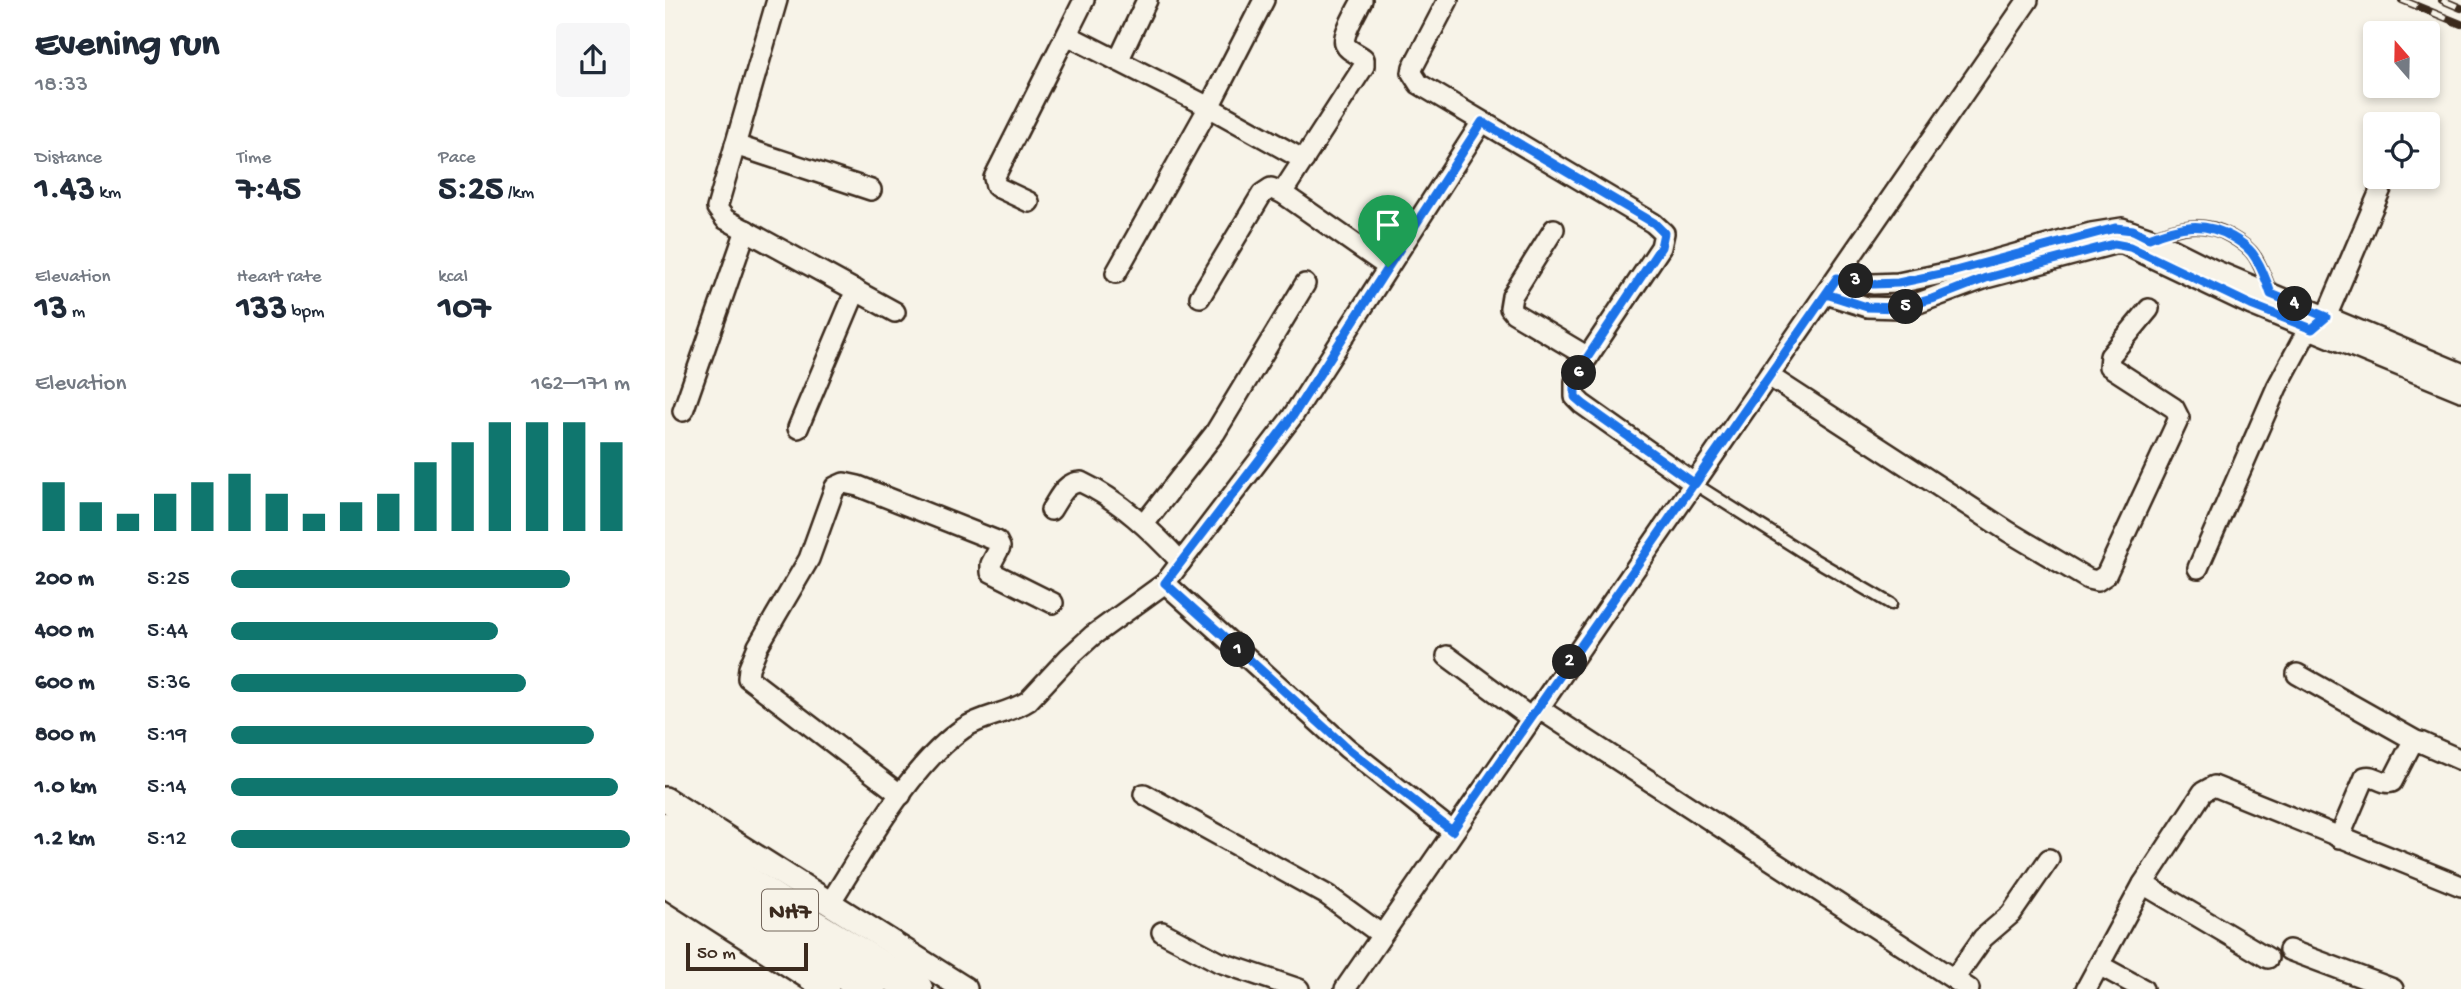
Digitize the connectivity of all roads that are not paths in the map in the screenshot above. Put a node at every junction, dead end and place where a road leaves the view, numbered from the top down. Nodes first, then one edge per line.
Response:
1 (777, 0) edge
2 (1084, 0) edge
3 (1147, 0) edge
4 (1264, 0) edge
5 (1362, 0) edge
6 (1448, 0) edge
7 (2028, 0) edge
8 (1065, 38) junction
9 (1118, 61) junction
10 (1209, 107) junction
11 (1482, 122) junction
12 (735, 145) junction
13 (1304, 160) junction
14 (2380, 189) edge
15 (871, 190) dead end
16 (1282, 193) junction
17 (1029, 201) dead end
18 (1554, 229) dead end
19 (746, 230) junction
20 (2121, 236) junction
21 (2149, 238) junction
22 (1388, 267) junction
23 (1116, 273) dead end
24 (1305, 284) dead end
25 (1831, 286) junction
26 (856, 290) junction
27 (2271, 294) junction
28 (1200, 297) dead end
29 (2149, 309) dead end
30 (895, 312) dead end
31 (2319, 323) junction
32 (1588, 357) junction
33 (2461, 373) edge
34 (1769, 376) junction
35 (2461, 391) edge
36 (684, 411) dead end
37 (798, 428) dead end
38 (1695, 484) junction
39 (1051, 510) dead end
40 (1144, 524) junction
41 (1181, 562) junction
42 (2198, 568) dead end
43 (1165, 583) junction
44 (1053, 603) dead end
45 (1891, 604) dead end
46 (1447, 656) dead end
47 (2297, 674) dead end
48 (1534, 713) junction
49 (2416, 741) junction
50 (2461, 760) edge
51 (1144, 794) dead end
52 (901, 795) junction
53 (665, 799) edge
54 (665, 829) edge
55 (1452, 831) junction
56 (2339, 838) junction
57 (2049, 859) dead end
58 (665, 861) edge
59 (2143, 884) junction
60 (665, 885) edge
61 (2461, 886) edge
62 (830, 903) junction
63 (1163, 932) dead end
64 (1382, 935) junction
65 (2289, 950) dead end
66 (2268, 958) dead end
67 (2099, 965) junction
68 (1961, 984) edge
69 (827, 989) edge
70 (870, 989) edge
71 (916, 989) edge
72 (965, 989) edge
73 (1299, 989) edge
74 (1345, 989) edge
75 (2086, 989) edge
76 (2143, 989) edge
77 (2393, 989) edge

1 - 12 street
2 - 8 street
3 - 9 street
4 - 10 street
5 - 13 street
6 - 11 street
7 - 25 street
8 - 9 street
8 - 17 street
9 - 10 street
10 - 13 street
10 - 23 street
11 - 22 street
11 - 32 street
12 - 15 street
12 - 19 street
13 - 16 street
14 - 31 street
16 - 22 street
16 - 28 street
18 - 32 street
19 - 26 street
19 - 36 street
20 - 21 street
20 - 25 street
20 - 31 street
21 - 27 street
21 - 27 lane
22 - 41 street
24 - 40 street
25 - 34 street
26 - 30 street
26 - 37 street
27 - 31 street
29 - 34 street
31 - 33 street
31 - 35 street
31 - 42 street
32 - 38 street
34 - 38 street
38 - 45 lane
38 - 48 street
39 - 40 street
40 - 41 street
41 - 43 street
43 - 52 street
43 - 55 street
44 - 52 street
46 - 48 street
47 - 49 street
48 - 55 street
48 - 68 street
49 - 50 street
49 - 56 street
51 - 64 street
52 - 62 street
53 - 62 street
54 - 71 highway, NH7
55 - 64 street
56 - 59 street
56 - 61 street
57 - 68 street
58 - 70 highway, NH7
59 - 66 street
59 - 67 street
60 - 69 street
62 - 72 street
63 - 73 street
64 - 74 street
65 - 77 street
67 - 75 street
67 - 76 street

